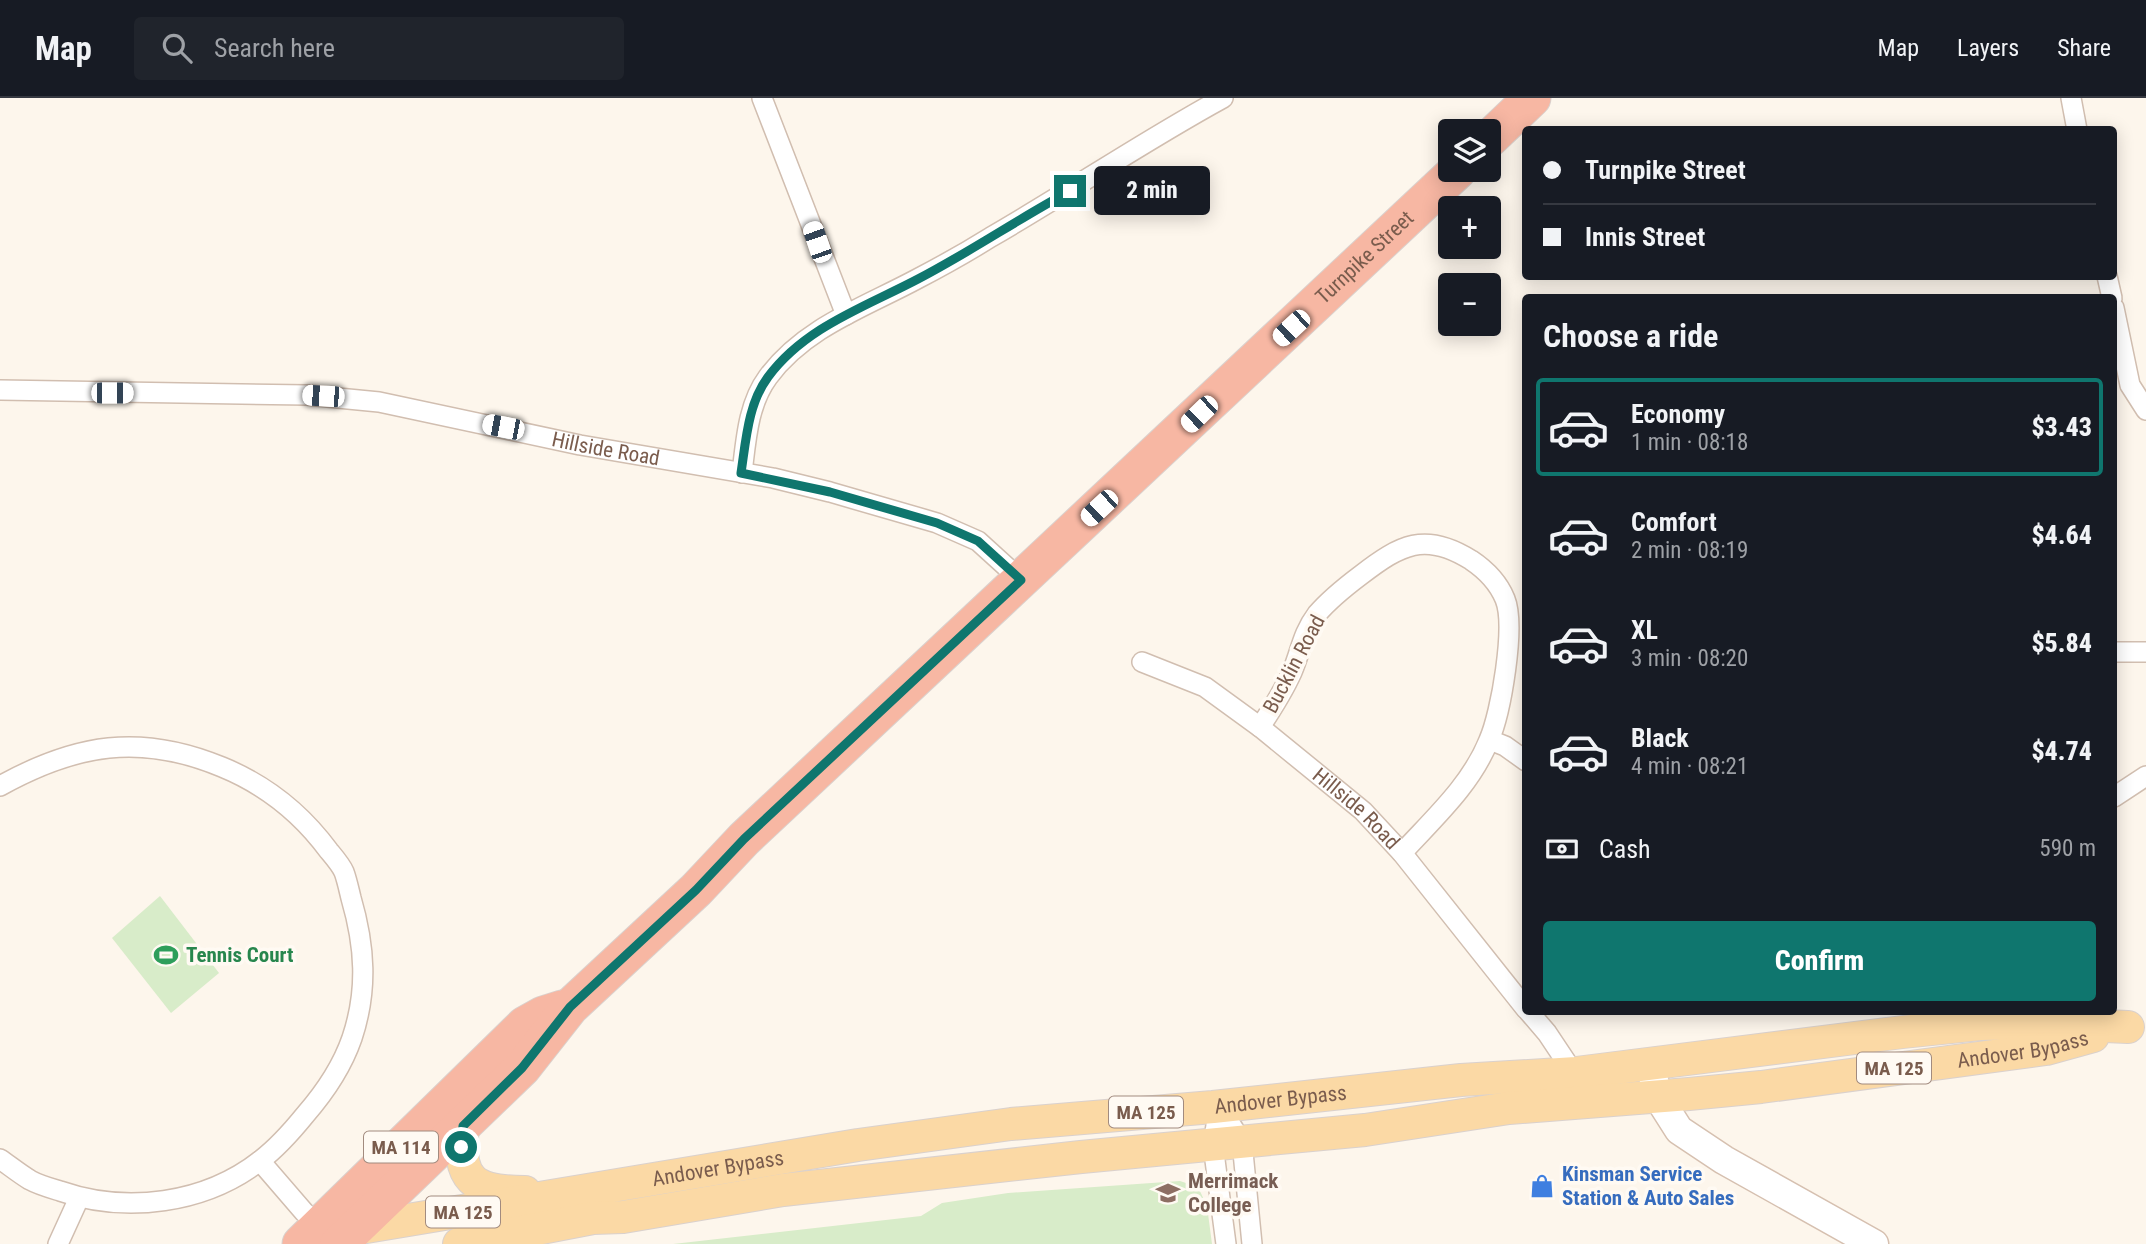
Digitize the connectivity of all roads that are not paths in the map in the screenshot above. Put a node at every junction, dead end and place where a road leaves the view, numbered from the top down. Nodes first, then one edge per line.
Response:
1 (762, 98) edge
2 (1223, 98) edge
3 (1532, 98) edge
4 (2070, 98) edge
5 (2076, 126) edge
6 (1501, 128) edge
7 (1445, 182) edge
8 (846, 315) junction
9 (2117, 322) edge
10 (0, 390) edge
11 (2146, 411) edge
12 (741, 473) junction
13 (1021, 580) junction
14 (2117, 652) edge
15 (2146, 652) edge
16 (1142, 662) dead end
17 (1260, 727) junction
18 (1490, 740) junction
19 (1522, 758) edge
20 (2146, 776) edge
21 (0, 786) edge
22 (2117, 795) edge
23 (1402, 853) junction
24 (1522, 1004) edge
25 (570, 1007) junction
26 (1532, 1015) edge
27 (1982, 1018) edge
28 (2137, 1026) edge
29 (1650, 1064) junction
30 (1576, 1073) junction
31 (1658, 1097) junction
32 (1586, 1102) junction
33 (1219, 1106) junction
34 (463, 1126) junction
35 (1228, 1144) junction
36 (0, 1158) edge
37 (260, 1161) junction
38 (572, 1193) junction
39 (79, 1198) junction
40 (623, 1217) junction
41 (333, 1238) edge
42 (58, 1244) edge
43 (459, 1244) edge
44 (533, 1244) edge
45 (1226, 1244) edge
46 (1252, 1244) edge
47 (1874, 1244) edge

1 - 8 street
2 - 8 street
3 - 6 highway
4 - 5 street
7 - 13 highway, Turnpike Street / MA 114
8 - 12 street
9 - 11 street
10 - 12 street, Hillside Road
12 - 13 street, Hillside Road
13 - 25 highway, Turnpike Street / MA 114
14 - 15 street
16 - 17 street, Hillside Road
17 - 18 street, Bucklin Road
17 - 23 street, Hillside Road
18 - 19 street
18 - 23 street, Bucklin Road
20 - 22 street
21 - 37 street
23 - 24 street, Hillside Road
25 - 34 highway, Turnpike Street / MA 114
25 - 41 highway, Turnpike Street / MA 114
26 - 30 street, Hillside Road
27 - 28 main road, Andover Bypass / MA 125
27 - 29 main road, Andover Bypass / MA 125
28 - 31 main road, Andover Bypass / MA 125
29 - 30 main road, Andover Bypass / MA 125
29 - 31 street
30 - 32 street, Hillside Road
30 - 33 main road, Andover Bypass / MA 125
31 - 32 main road, Andover Bypass / MA 125
31 - 47 street
32 - 35 main road, Andover Bypass / MA 125
33 - 35 street
33 - 35 street
33 - 38 main road, Andover Bypass / MA 125
34 - 38 main road
34 - 41 highway, Turnpike Street / MA 114
35 - 40 main road, Andover Bypass / MA 125
35 - 45 street
35 - 46 street
36 - 39 street
37 - 39 street
37 - 41 street
38 - 41 main road, Andover Bypass / MA 125
39 - 42 street
40 - 43 main road, Andover Bypass / MA 125
40 - 44 main road, MA 125

